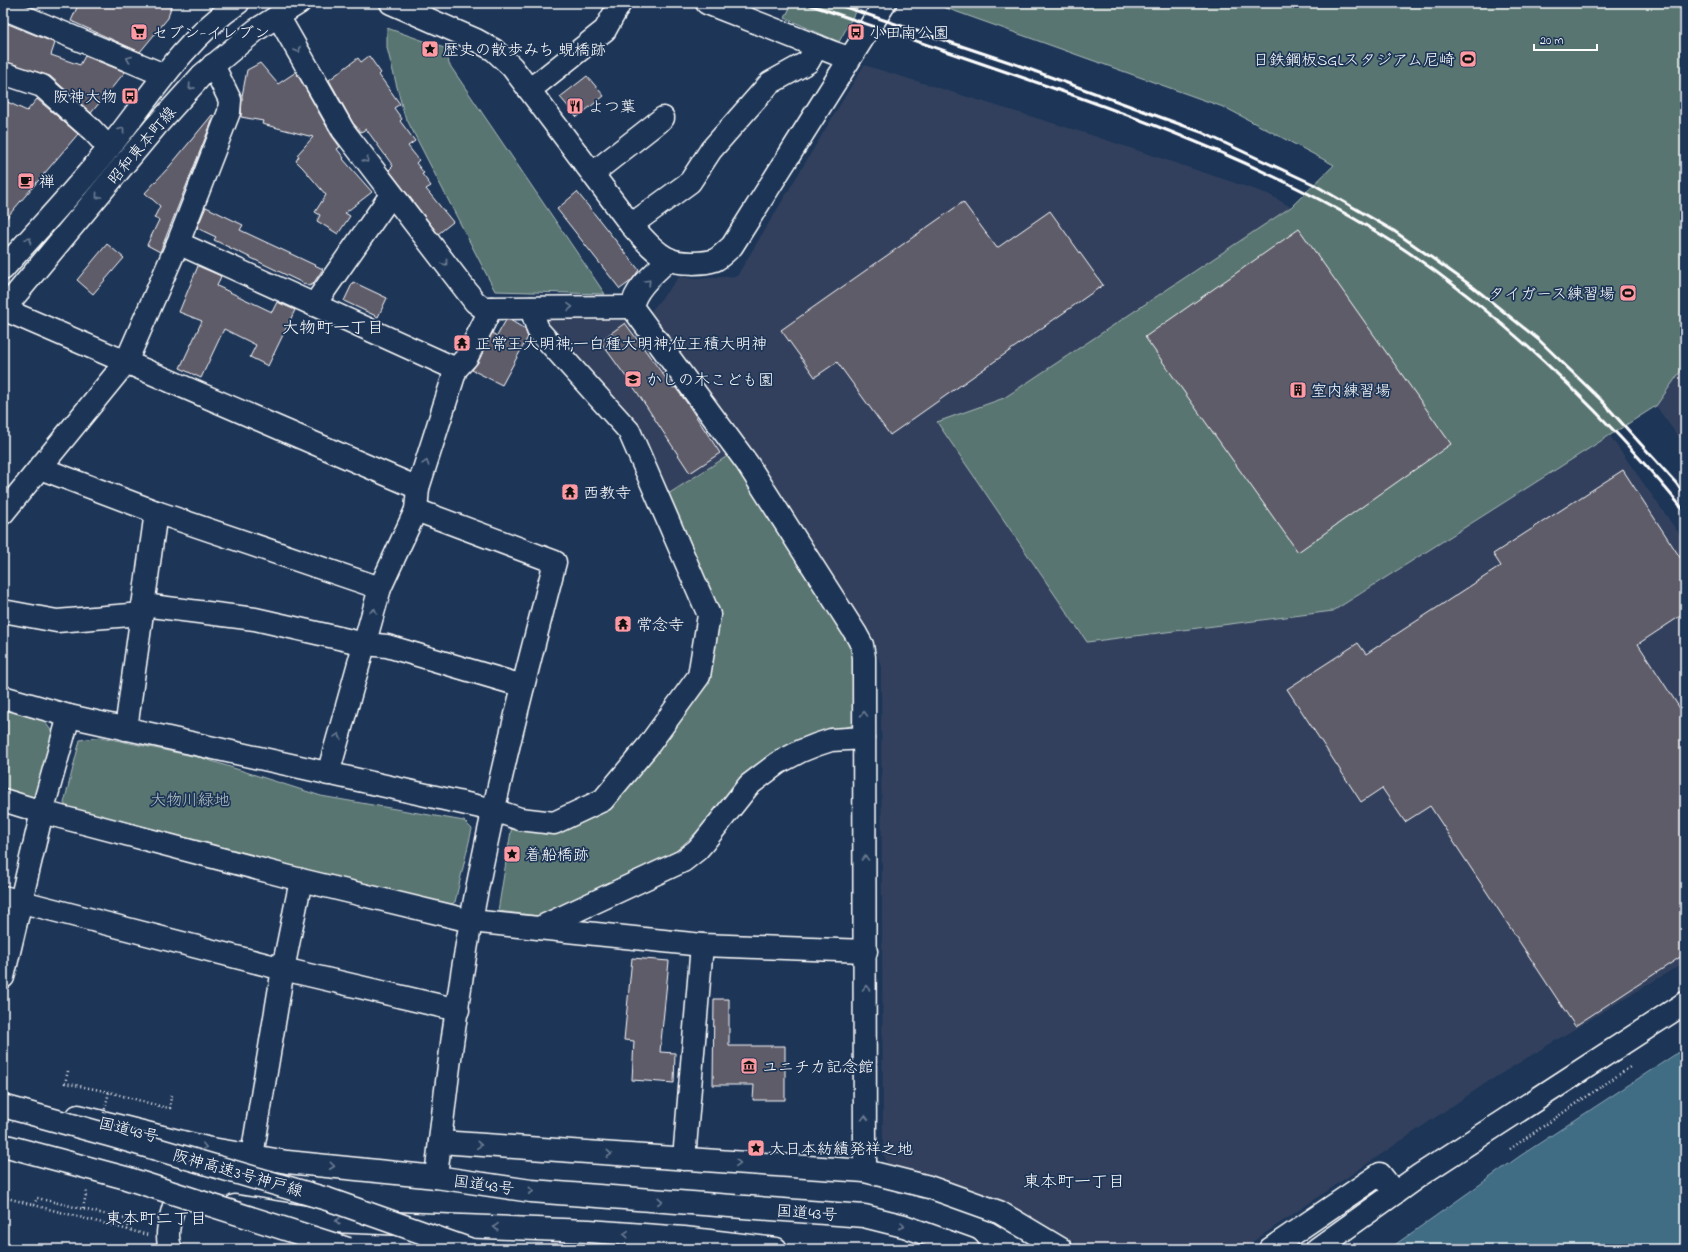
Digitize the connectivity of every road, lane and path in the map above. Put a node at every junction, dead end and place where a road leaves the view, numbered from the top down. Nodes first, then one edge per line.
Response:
1 (238, 3) edge
2 (299, 3) edge
3 (391, 3) edge
4 (620, 3) edge
5 (707, 3) edge
6 (884, 3) edge
7 (3, 8) edge
8 (278, 16) junction
9 (817, 46) junction
10 (849, 58) junction
11 (213, 65) junction
12 (3, 73) edge
13 (164, 74) junction
14 (528, 89) junction
15 (663, 118) dead end
16 (109, 148) junction
17 (593, 173) junction
18 (391, 195) junction
19 (631, 225) junction
20 (178, 243) junction
21 (669, 259) junction
22 (3, 269) edge
23 (314, 305) junction
24 (632, 307) junction
25 (491, 308) junction
26 (531, 308) junction
27 (3, 309) edge
28 (126, 362) junction
29 (456, 369) junction
30 (40, 468) junction
31 (418, 488) junction
32 (416, 510) junction
33 (156, 512) junction
34 (3, 513) edge
35 (380, 588) junction
36 (143, 610) junction
37 (3, 611) edge
38 (365, 644) junction
39 (522, 686) junction
40 (3, 697) edge
41 (69, 716) junction
42 (126, 729) junction
43 (864, 738) junction
44 (328, 774) junction
45 (3, 800) edge
46 (494, 810) junction
47 (42, 812) junction
48 (301, 880) junction
49 (12, 900) edge
50 (471, 921) junction
51 (539, 928) junction
52 (702, 945) junction
53 (866, 951) junction
54 (283, 969) junction
55 (3, 977) edge
56 (1685, 1003) edge
57 (458, 1010) junction
58 (1633, 1064) dead end
59 (68, 1071) dead end
60 (171, 1095) dead end
61 (3, 1097) edge
62 (3, 1106) edge
63 (440, 1142) junction
64 (3, 1145) edge
65 (1510, 1149) dead end
66 (3, 1152) edge
67 (252, 1156) junction
68 (684, 1159) junction
69 (865, 1171) junction
70 (436, 1177) junction
71 (1394, 1193) junction
72 (177, 1196) junction
73 (3, 1197) edge
74 (34, 1206) junction
75 (244, 1208) junction
76 (128, 1230) junction
77 (170, 1245) edge
78 (338, 1249) edge
79 (348, 1249) edge
80 (470, 1249) edge
81 (776, 1249) edge
82 (968, 1249) edge
83 (1061, 1249) edge
84 (1270, 1249) edge
85 (1317, 1249) edge

1 - 13 main road, 昭和東本町線
2 - 8 main road, 昭和東本町線
3 - 14 main road
4 - 14 main road
5 - 9 main road
6 - 10 main road
13 -> 7 main road
8 - 11 main road, 昭和東本町線
8 -> 18 main road
9 - 10 main road
9 - 19 main road
10 - 21 main road
11 - 20 main road
11 -> 27 main road, 昭和東本町線
12 - 16 main road
16 -> 13 main road, 昭和東本町線
14 - 17 main road
15 - 17 main road
22 -> 16 main road, 昭和東本町線
17 - 19 main road
18 - 23 main road
18 -> 25 main road
19 - 21 main road
20 - 23 main road
20 - 28 main road
24 -> 21 main road
23 - 29 main road
26 -> 24 main road
43 -> 24 main road
25 - 26 main road
25 - 29 main road
26 - 46 main road
27 - 28 main road
28 - 30 main road
28 - 31 main road
31 -> 29 main road
30 - 33 main road
30 - 34 main road
31 - 32 main road
32 - 35 main road
32 - 39 main road
33 - 35 main road
33 - 36 main road
38 -> 35 main road
36 - 37 main road
36 - 38 main road
36 - 42 main road
38 - 39 main road
44 -> 38 main road
39 - 46 main road
40 - 41 main road
41 - 42 main road
41 - 47 main road
42 - 44 main road
43 - 51 main road
53 -> 43 main road
44 - 46 main road
45 - 47 main road
46 - 50 main road
47 - 48 main road
47 - 49 main road
48 - 50 main road
48 - 54 main road
49 - 54 main road
49 - 55 main road
50 - 51 main road
50 - 57 main road
51 - 52 main road
52 - 53 main road
52 - 68 main road
69 -> 53 main road
54 - 57 main road
54 - 67 main road
56 - 71 main road
57 - 63 main road
58 - 65 path
59 - 60 path
61 -> 67 main road, 国道43号
62 - 80 main road, 阪神高速3号神戸線, bridge
63 -> 68 main road
63 - 70 main road
64 - 79 main road, bridge
66 - 72 main road
67 -> 70 main road, 国道43号
68 -> 69 main road
69 - 83 main road
70 -> 82 main road, 国道43号
71 - 84 main road
71 - 85 main road
72 - 75 main road
72 - 77 main road
73 - 74 path
74 - 76 path
74 - 76 path
75 - 78 main road
81 -> 75 main road
76 - 77 path

